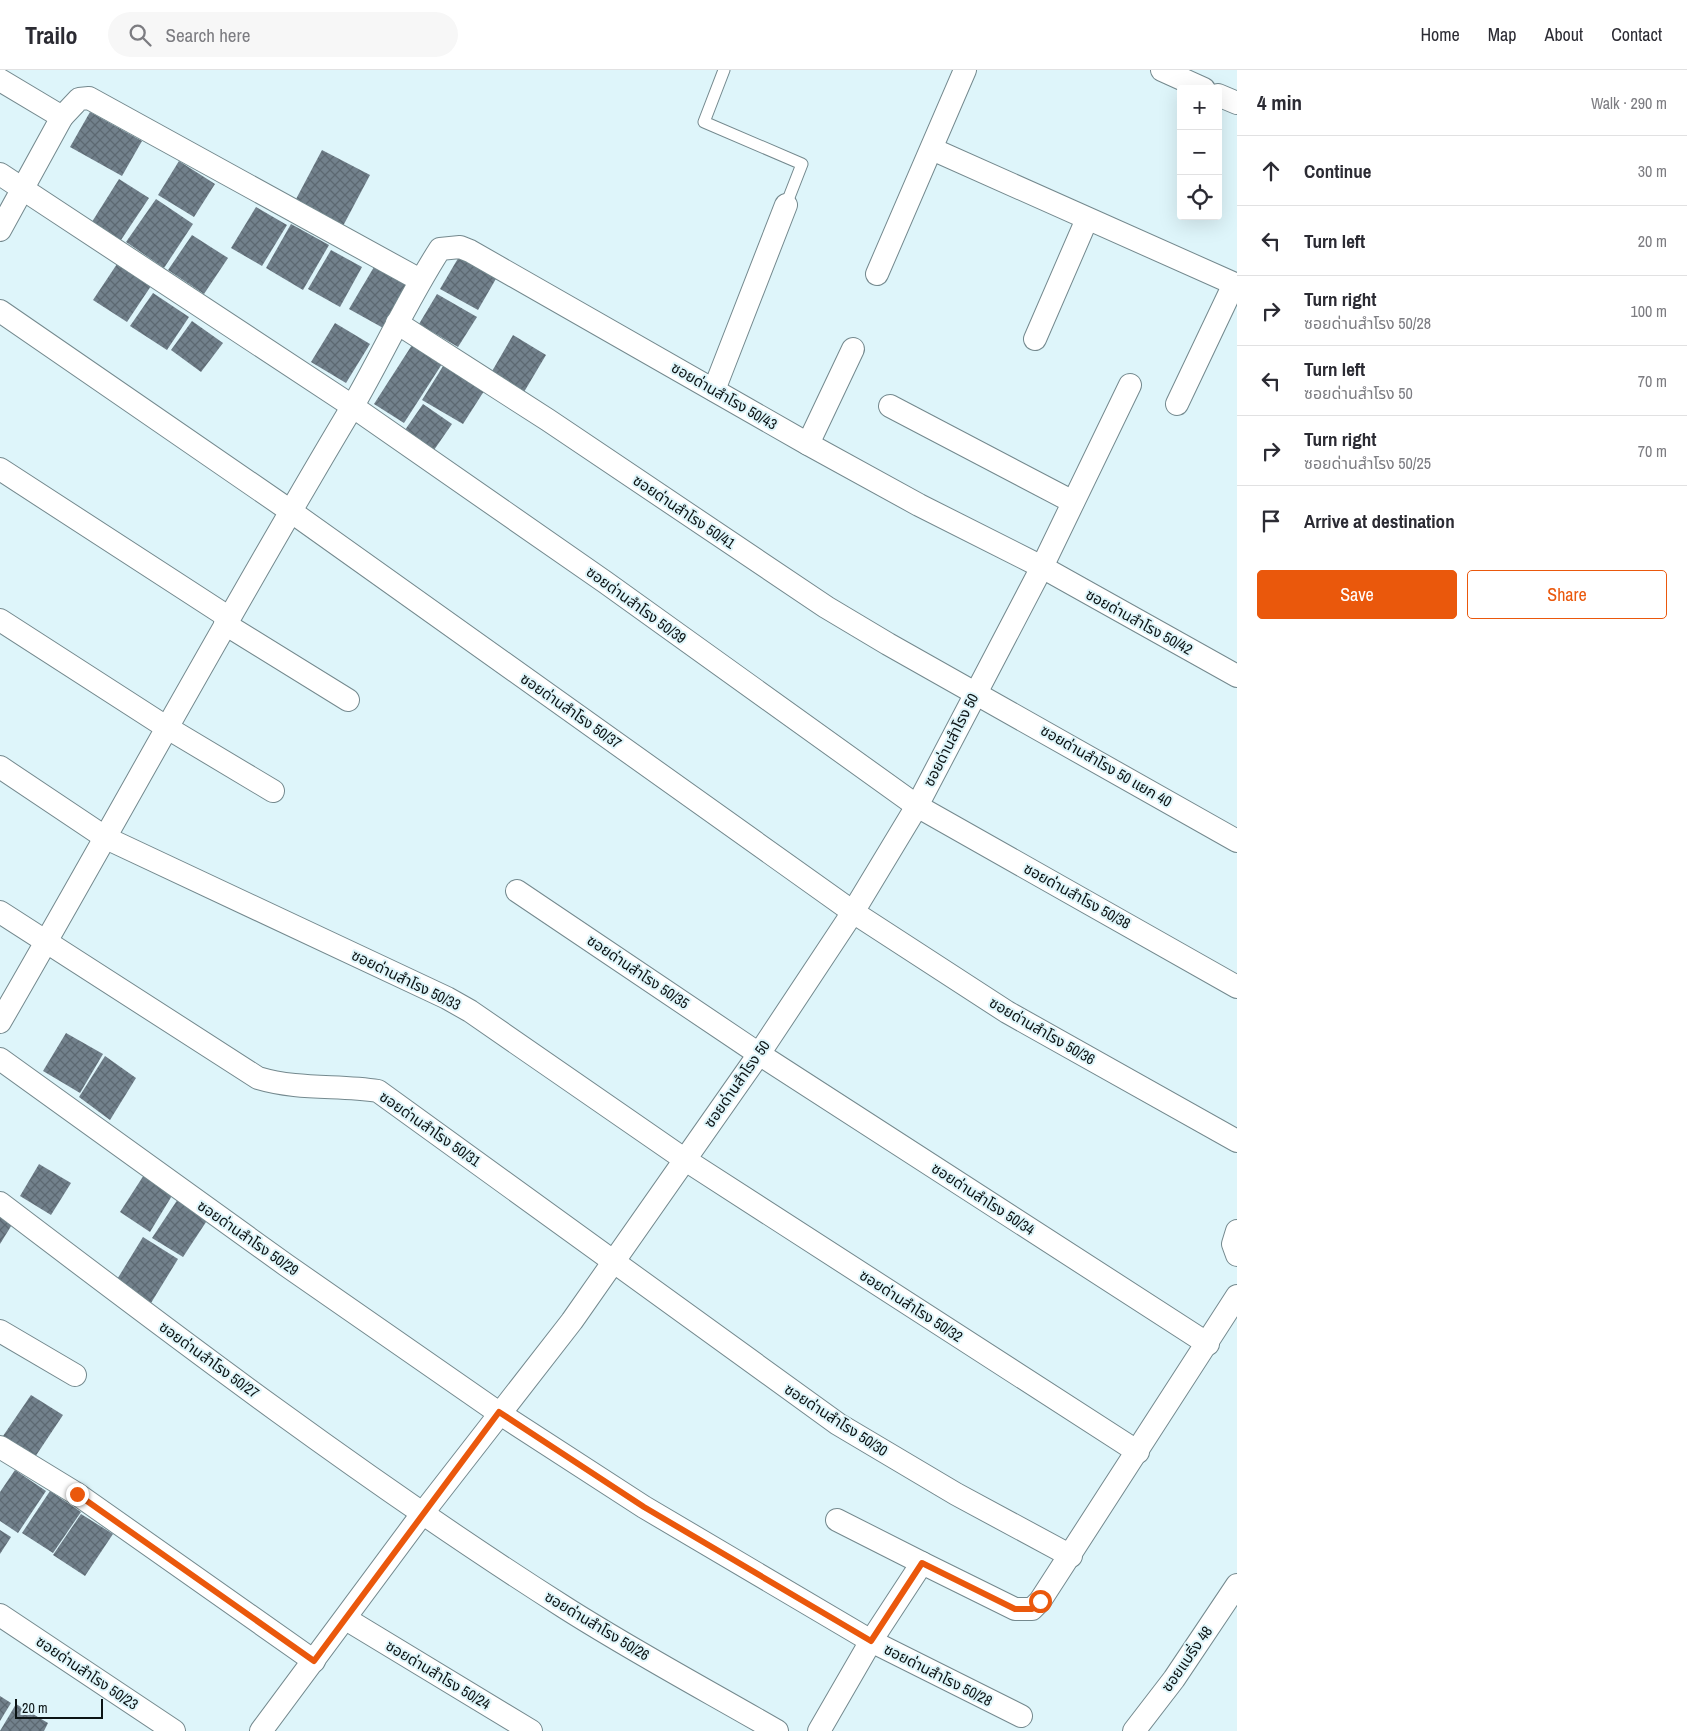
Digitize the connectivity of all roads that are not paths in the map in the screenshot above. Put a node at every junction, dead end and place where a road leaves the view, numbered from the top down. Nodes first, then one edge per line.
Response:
1 (724, 70) edge
2 (965, 70) edge
3 (1162, 70) edge
4 (0, 80) edge
5 (1195, 85) edge
6 (1222, 97) edge
7 (1237, 103) edge
8 (62, 117) junction
9 (932, 149) junction
10 (0, 174) edge
11 (23, 188) junction
12 (786, 205) joint
13 (1088, 219) junction
14 (0, 230) edge
15 (877, 274) dead end
16 (420, 280) junction
17 (1235, 285) edge
18 (0, 311) edge
19 (398, 323) junction
20 (1035, 339) dead end
21 (853, 349) dead end
22 (1130, 385) dead end
23 (714, 390) junction
24 (1178, 404) dead end
25 (352, 406) junction
26 (890, 406) dead end
27 (808, 444) junction
28 (0, 469) edge
29 (1073, 502) junction
30 (289, 510) junction
31 (1042, 567) junction
32 (0, 620) edge
33 (226, 620) junction
34 (1237, 676) edge
35 (975, 692) junction
36 (348, 700) dead end
37 (166, 727) junction
38 (0, 767) edge
39 (273, 791) dead end
40 (917, 806) junction
41 (106, 838) junction
42 (1237, 841) edge
43 (517, 891) dead end
44 (0, 912) edge
45 (853, 912) junction
46 (46, 942) junction
47 (1237, 987) edge
48 (0, 1022) edge
49 (758, 1054) junction
50 (0, 1059) edge
51 (1237, 1142) edge
52 (684, 1159) junction
53 (0, 1203) edge
54 (1237, 1231) edge
55 (1237, 1255) edge
56 (614, 1262) junction
57 (1237, 1296) edge
58 (0, 1331) edge
59 (1208, 1344) junction
60 (75, 1375) dead end
61 (499, 1412) junction
62 (0, 1447) edge
63 (1138, 1452) junction
64 (422, 1514) junction
65 (837, 1520) dead end
66 (1072, 1556) junction
67 (922, 1563) junction
68 (1237, 1585) edge
69 (0, 1616) edge
70 (346, 1619) junction
71 (871, 1641) junction
72 (314, 1661) junction
73 (1020, 1716) dead end
74 (174, 1731) edge
75 (261, 1731) edge
76 (531, 1731) edge
77 (777, 1731) edge
78 (819, 1731) edge
79 (1134, 1731) edge

1 - 12 lane
2 - 9 street
3 - 5 street
4 - 8 street
6 - 7 street
8 - 11 street
8 - 16 street
9 - 13 street
9 - 15 street
10 - 11 street, ซอยด่านสำโรง 50/39
11 - 14 street
11 - 25 street, ซอยด่านสำโรง 50/39
12 - 23 street
13 - 17 street
13 - 20 street
16 - 19 street
16 - 23 street, ซอยด่านสำโรง 50/43
17 - 24 street
18 - 30 street, ซอยด่านสำโรง 50/37
19 - 25 street
19 - 35 street, ซอยด่านสำโรง 50/41
21 - 27 street
22 - 29 street, ซอยด่านสำโรง 50
23 - 27 street, ซอยด่านสำโรง 50/43
25 - 30 street
25 - 40 street, ซอยด่านสำโรง 50/39
26 - 29 street
27 - 31 street, ซอยด่านสำโรง 50/43
28 - 33 street
29 - 31 street, ซอยด่านสำโรง 50
30 - 33 street
30 - 45 street, ซอยด่านสำโรง 50/37
31 - 34 street, ซอยด่านสำโรง 50/42
31 - 35 street, ซอยด่านสำโรง 50
32 - 37 street
33 - 36 street
33 - 37 street
35 - 40 street, ซอยด่านสำโรง 50
35 - 42 street, ซอยด่านสำโรง 50 แยก 40
37 - 39 street
37 - 41 street
38 - 41 street, ซอยด่านสำโรง 50/33
40 - 45 street, ซอยด่านสำโรง 50
40 - 47 street, ซอยด่านสำโรง 50/38
41 - 46 street
41 - 52 street, ซอยด่านสำโรง 50/33
43 - 49 street, ซอยด่านสำโรง 50/35
44 - 46 street, ซอยด่านสำโรง 50/31
45 - 49 street, ซอยด่านสำโรง 50
45 - 51 street, ซอยด่านสำโรง 50/36
46 - 48 street
46 - 56 street, ซอยด่านสำโรง 50/31
49 - 52 street, ซอยด่านสำโรง 50
49 - 59 street, ซอยด่านสำโรง 50/34
50 - 61 street, ซอยด่านสำโรง 50/29
52 - 56 street, ซอยด่านสำโรง 50
52 - 63 street, ซอยด่านสำโรง 50/32
53 - 64 street, ซอยด่านสำโรง 50/27
54 - 55 street
56 - 61 street, ซอยด่านสำโรง 50
56 - 66 street, ซอยด่านสำโรง 50/30
57 - 59 street
58 - 60 street
59 - 63 street
61 - 64 street, ซอยด่านสำโรง 50
61 - 71 street, ซอยด่านสำโรง 50/28
62 - 72 street
63 - 66 street
64 - 70 street, ซอยด่านสำโรง 50
64 - 77 street, ซอยด่านสำโรง 50/26
65 - 67 street
66 - 67 street
67 - 71 street
68 - 79 street, ซอยแบริ่ง 48
69 - 74 street, ซอยด่านสำโรง 50/23
70 - 72 street, ซอยด่านสำโรง 50
70 - 76 street, ซอยด่านสำโรง 50/24
71 - 73 street, ซอยด่านสำโรง 50/28
71 - 78 street
72 - 75 street, ซอยด่านสำโรง 50

